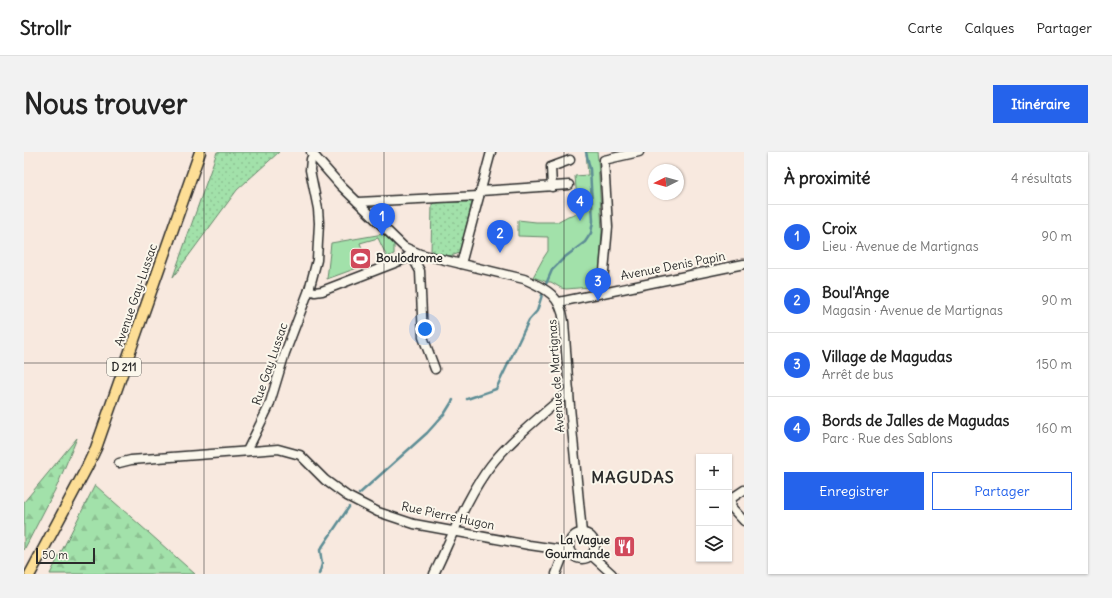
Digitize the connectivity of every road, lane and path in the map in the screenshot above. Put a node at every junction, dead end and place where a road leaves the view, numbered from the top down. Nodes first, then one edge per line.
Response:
1 (200, 152) edge
2 (491, 152) edge
3 (639, 152) edge
4 (312, 154) edge
5 (604, 156) edge
6 (570, 160) dead end
7 (569, 185) dead end
8 (552, 187) junction
9 (479, 194) junction
10 (358, 202) junction
11 (410, 254) junction
12 (461, 264) junction
13 (744, 264) edge
14 (309, 290) junction
15 (602, 293) junction
16 (559, 302) junction
17 (434, 369) dead end
18 (569, 391) junction
19 (247, 451) junction
20 (119, 463) dead end
21 (744, 490) edge
22 (744, 521) edge
23 (455, 531) junction
24 (582, 533) junction
25 (566, 549) junction
26 (591, 555) junction
27 (30, 574) edge
28 (434, 574) edge
29 (556, 574) edge
30 (612, 574) edge

1 - 27 main road, Avenue Gay-Lussac / D 211
2 - 9 street
3 - 5 street
4 - 10 street, Avenue de Martignas
4 - 14 street, Rue Gay Lussac
5 - 15 street
6 - 8 street
7 - 8 street
8 - 9 street
9 - 10 street
9 - 12 street
10 - 11 street, Avenue de Martignas
11 - 12 street, Avenue de Martignas
11 - 14 street
11 - 17 street
12 - 16 street, Avenue de Martignas
13 - 15 street, Avenue Denis Papin
14 - 19 street, Rue Gay Lussac
15 - 16 street, Avenue Denis Papin
16 - 18 street, Avenue de Martignas
18 - 23 street
18 - 24 street, Avenue de Martignas
19 - 20 street
19 - 23 street, Rue Pierre Hugon
21 - 22 street
23 - 25 street, Rue Pierre Hugon
23 - 28 street
24 - 25 street
24 - 26 street
25 - 26 street
25 - 29 street
26 - 30 street

